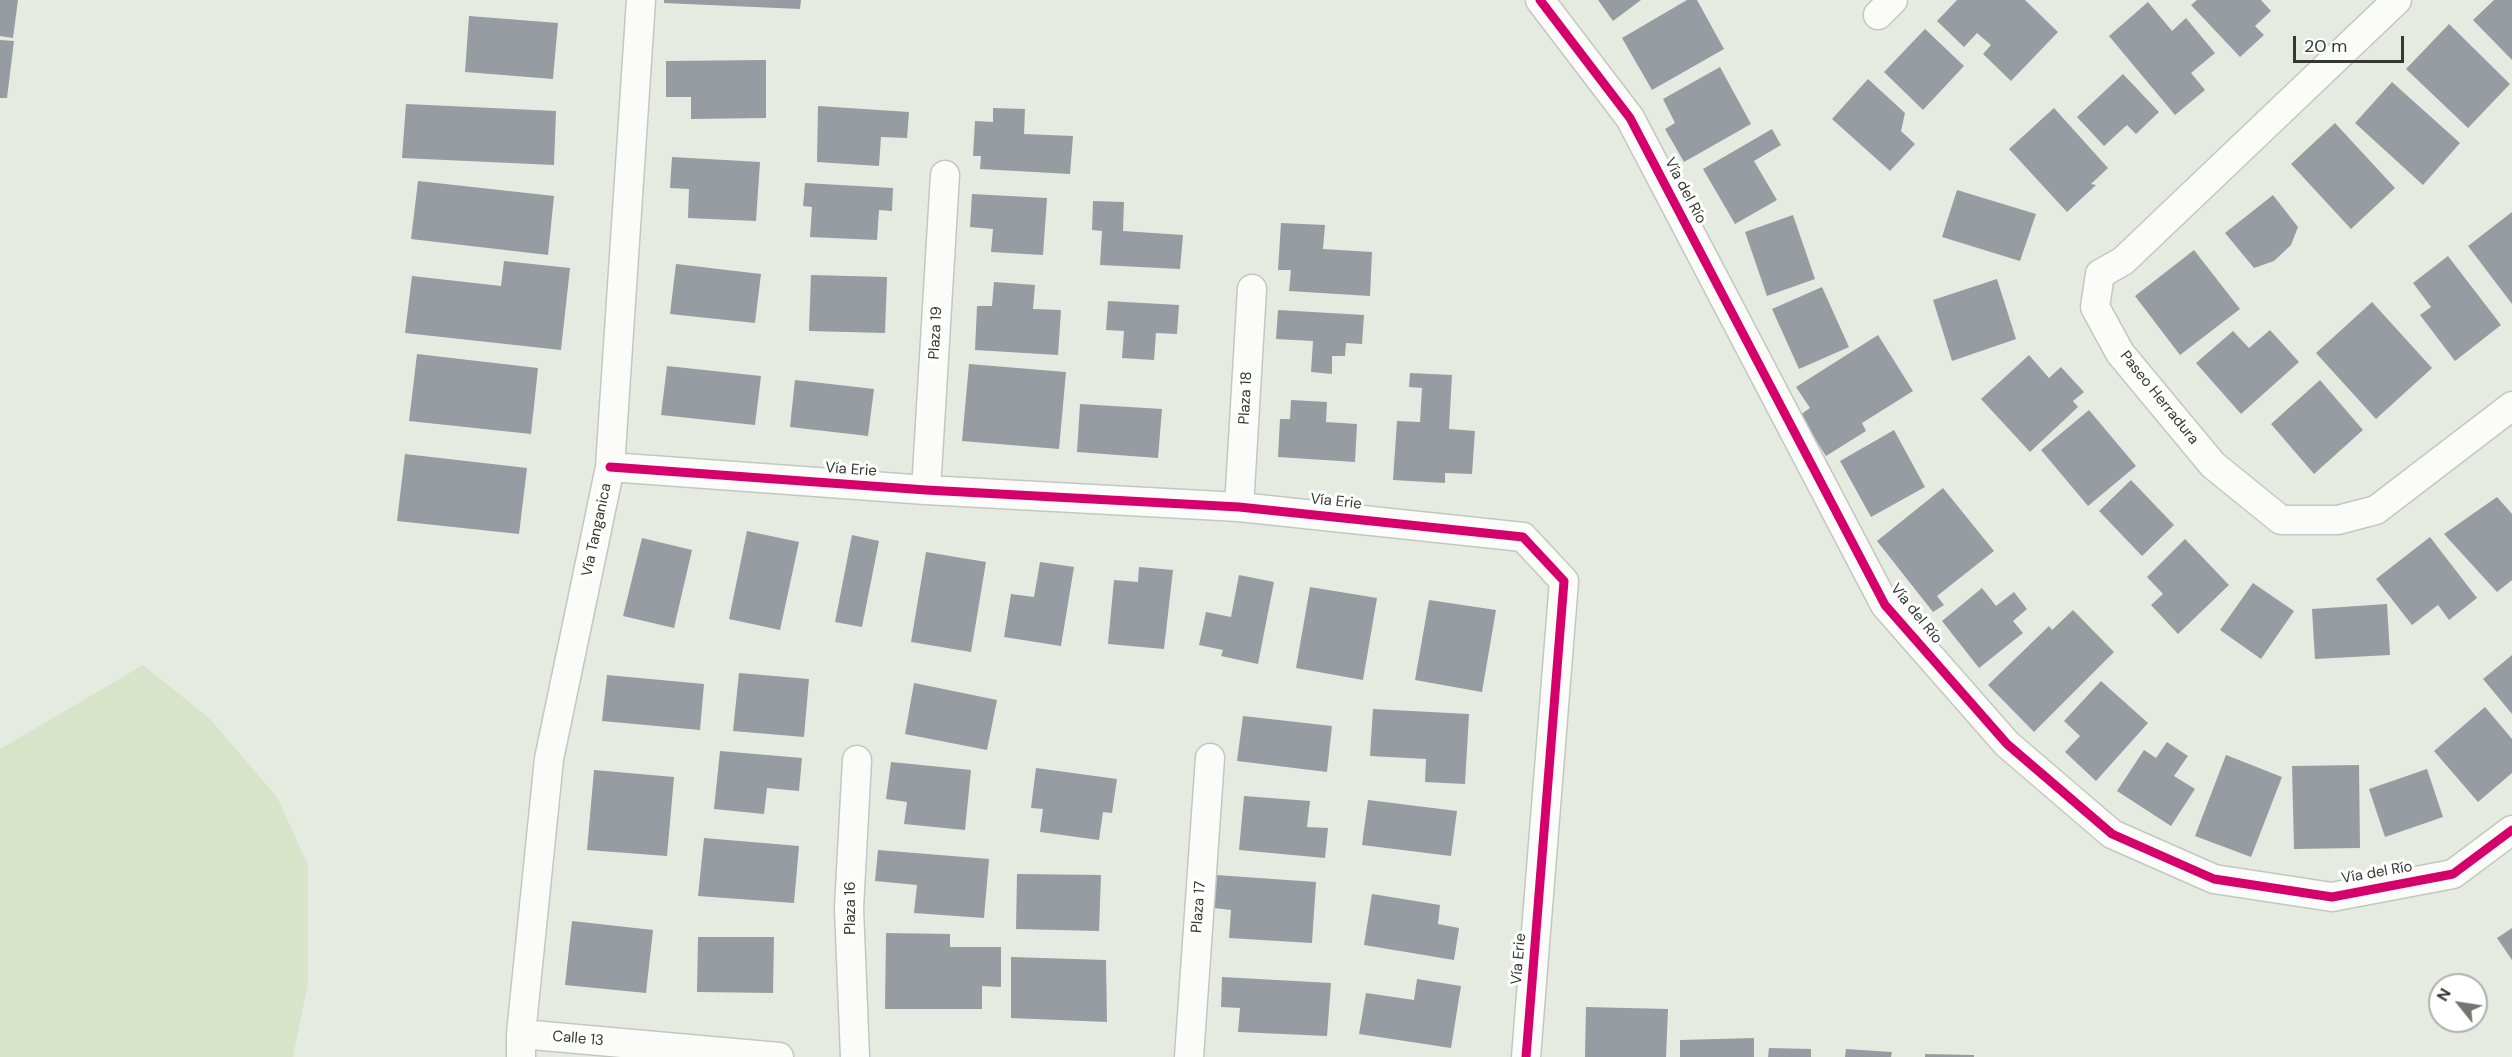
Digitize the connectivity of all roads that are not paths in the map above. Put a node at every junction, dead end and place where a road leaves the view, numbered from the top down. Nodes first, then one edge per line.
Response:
1 (641, 0) edge
2 (1540, 0) edge
3 (2397, 0) edge
4 (945, 175) dead end
5 (1252, 289) dead end
6 (2512, 406) edge
7 (610, 467) junction
8 (926, 490) junction
9 (1239, 507) junction
10 (1210, 758) dead end
11 (857, 760) dead end
12 (2512, 830) edge
13 (521, 1046) edge
14 (779, 1057) edge
15 (855, 1057) edge
16 (1189, 1057) edge
17 (1526, 1057) edge

1 - 7 street, Vía Tanganica
2 - 12 street, Vía del Río
3 - 6 street, Paseo Herradura
4 - 8 street, Plaza 19
5 - 9 street, Plaza 18
7 - 8 street, Vía Erie
7 - 13 street, Vía Tanganica
8 - 9 street, Vía Erie
9 - 17 street, Vía Erie
10 - 16 street, Plaza 17
11 - 15 street, Plaza 16
13 - 14 street, Calle 13

